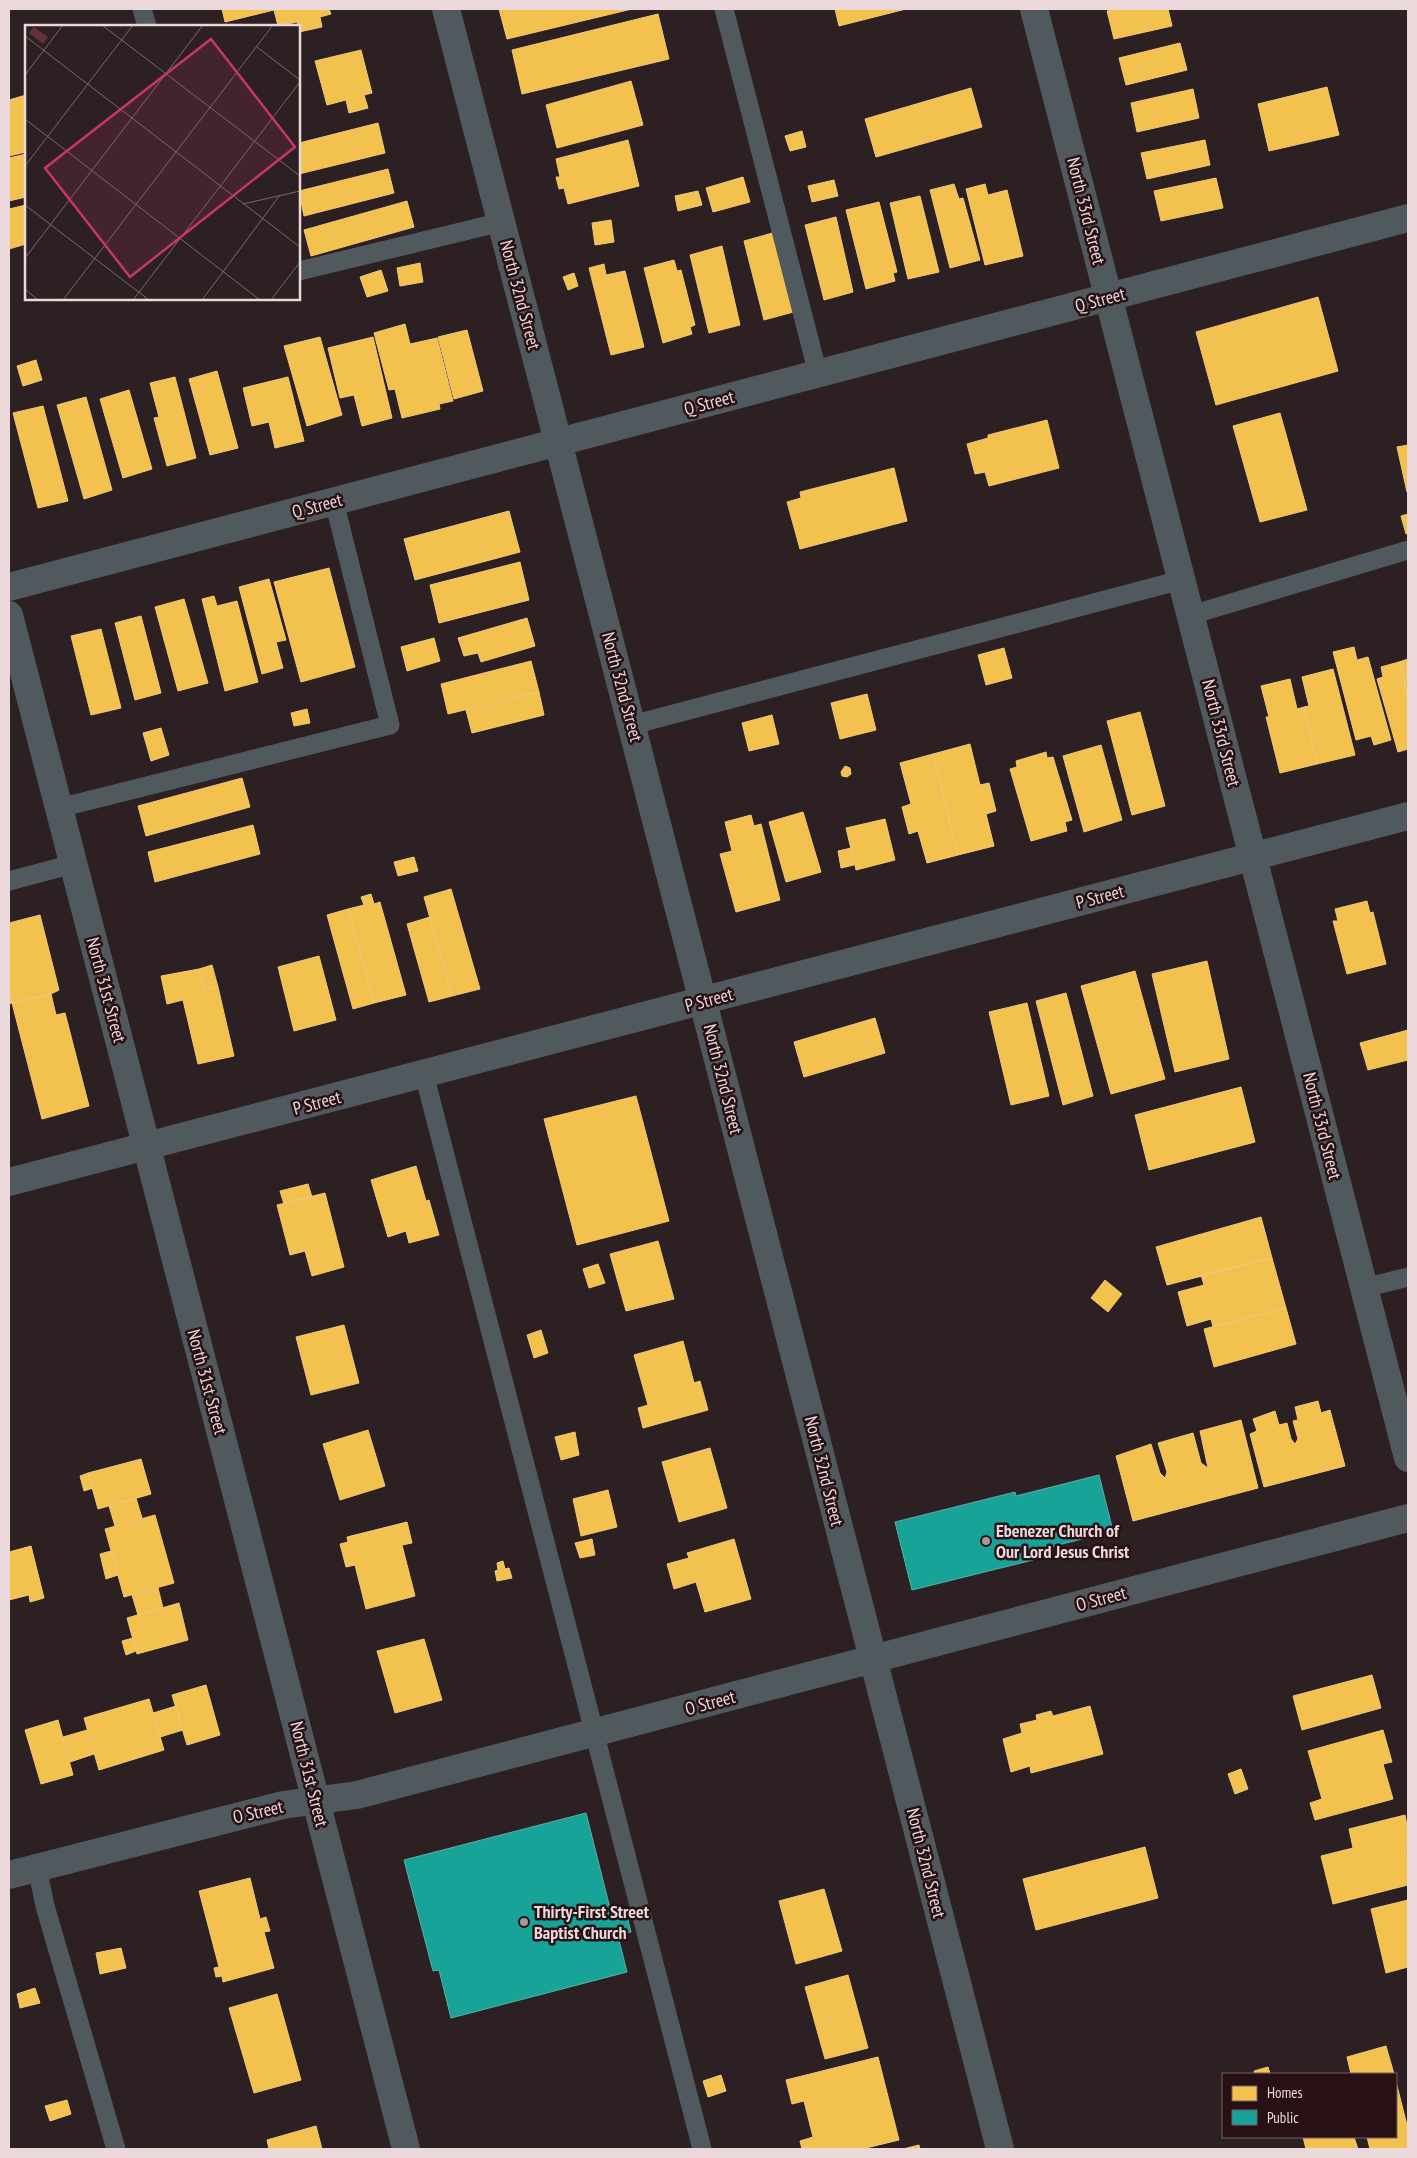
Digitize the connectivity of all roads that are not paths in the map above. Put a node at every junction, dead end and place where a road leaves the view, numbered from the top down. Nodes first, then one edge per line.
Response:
1 (142, 9) edge
2 (446, 9) edge
3 (724, 9) edge
4 (1034, 9) edge
5 (147, 25) edge
6 (1408, 218) edge
7 (502, 222) junction
8 (300, 271) edge
9 (1108, 297) junction
10 (818, 374) junction
11 (558, 442) junction
12 (334, 501) junction
13 (1408, 550) edge
14 (1182, 580) junction
15 (9, 587) edge
16 (9, 615) edge
17 (1191, 615) junction
18 (632, 725) junction
19 (59, 808) junction
20 (1408, 816) edge
21 (1253, 857) junction
22 (73, 864) junction
23 (9, 882) edge
24 (703, 1001) junction
25 (424, 1074) junction
26 (146, 1147) junction
27 (9, 1182) edge
28 (1408, 1277) edge
29 (1364, 1288) junction
30 (1408, 1458) edge
31 (1408, 1518) edge
32 (873, 1659) junction
33 (594, 1733) junction
34 (316, 1800) junction
35 (37, 1867) junction
36 (9, 1875) edge
37 (116, 2149) edge
38 (406, 2149) edge
39 (702, 2149) edge
40 (1000, 2149) edge

1 - 5 lane
2 - 7 street, North 32nd Street
3 - 10 lane
4 - 9 street, North 33rd Street
6 - 9 street, Q Street
7 - 8 lane
7 - 11 street, North 32nd Street
9 - 10 street, Q Street
9 - 14 street, North 33rd Street
10 - 11 street, Q Street
11 - 12 street, Q Street
11 - 18 street, North 32nd Street
12 - 15 street, Q Street
12 - 19 lane
13 - 17 lane
14 - 17 street, North 33rd Street
14 - 18 lane
16 - 19 street, North 31st Street
17 - 21 street, North 33rd Street
18 - 24 street, North 32nd Street
19 - 22 street, North 31st Street
20 - 21 street, P Street
21 - 24 street, P Street
21 - 29 street, North 33rd Street
22 - 23 lane
22 - 26 street, North 31st Street
24 - 25 street, P Street
24 - 32 street, North 32nd Street
25 - 26 street, P Street
25 - 33 lane
26 - 27 street, P Street
26 - 34 street, North 31st Street
28 - 29 lane
29 - 30 street, North 33rd Street
31 - 32 street, O Street
32 - 33 street, O Street
32 - 40 street, North 32nd Street
33 - 34 street, O Street
33 - 39 lane
34 - 35 street, O Street
34 - 38 street, North 31st Street
35 - 36 street, O Street
35 - 37 lane

